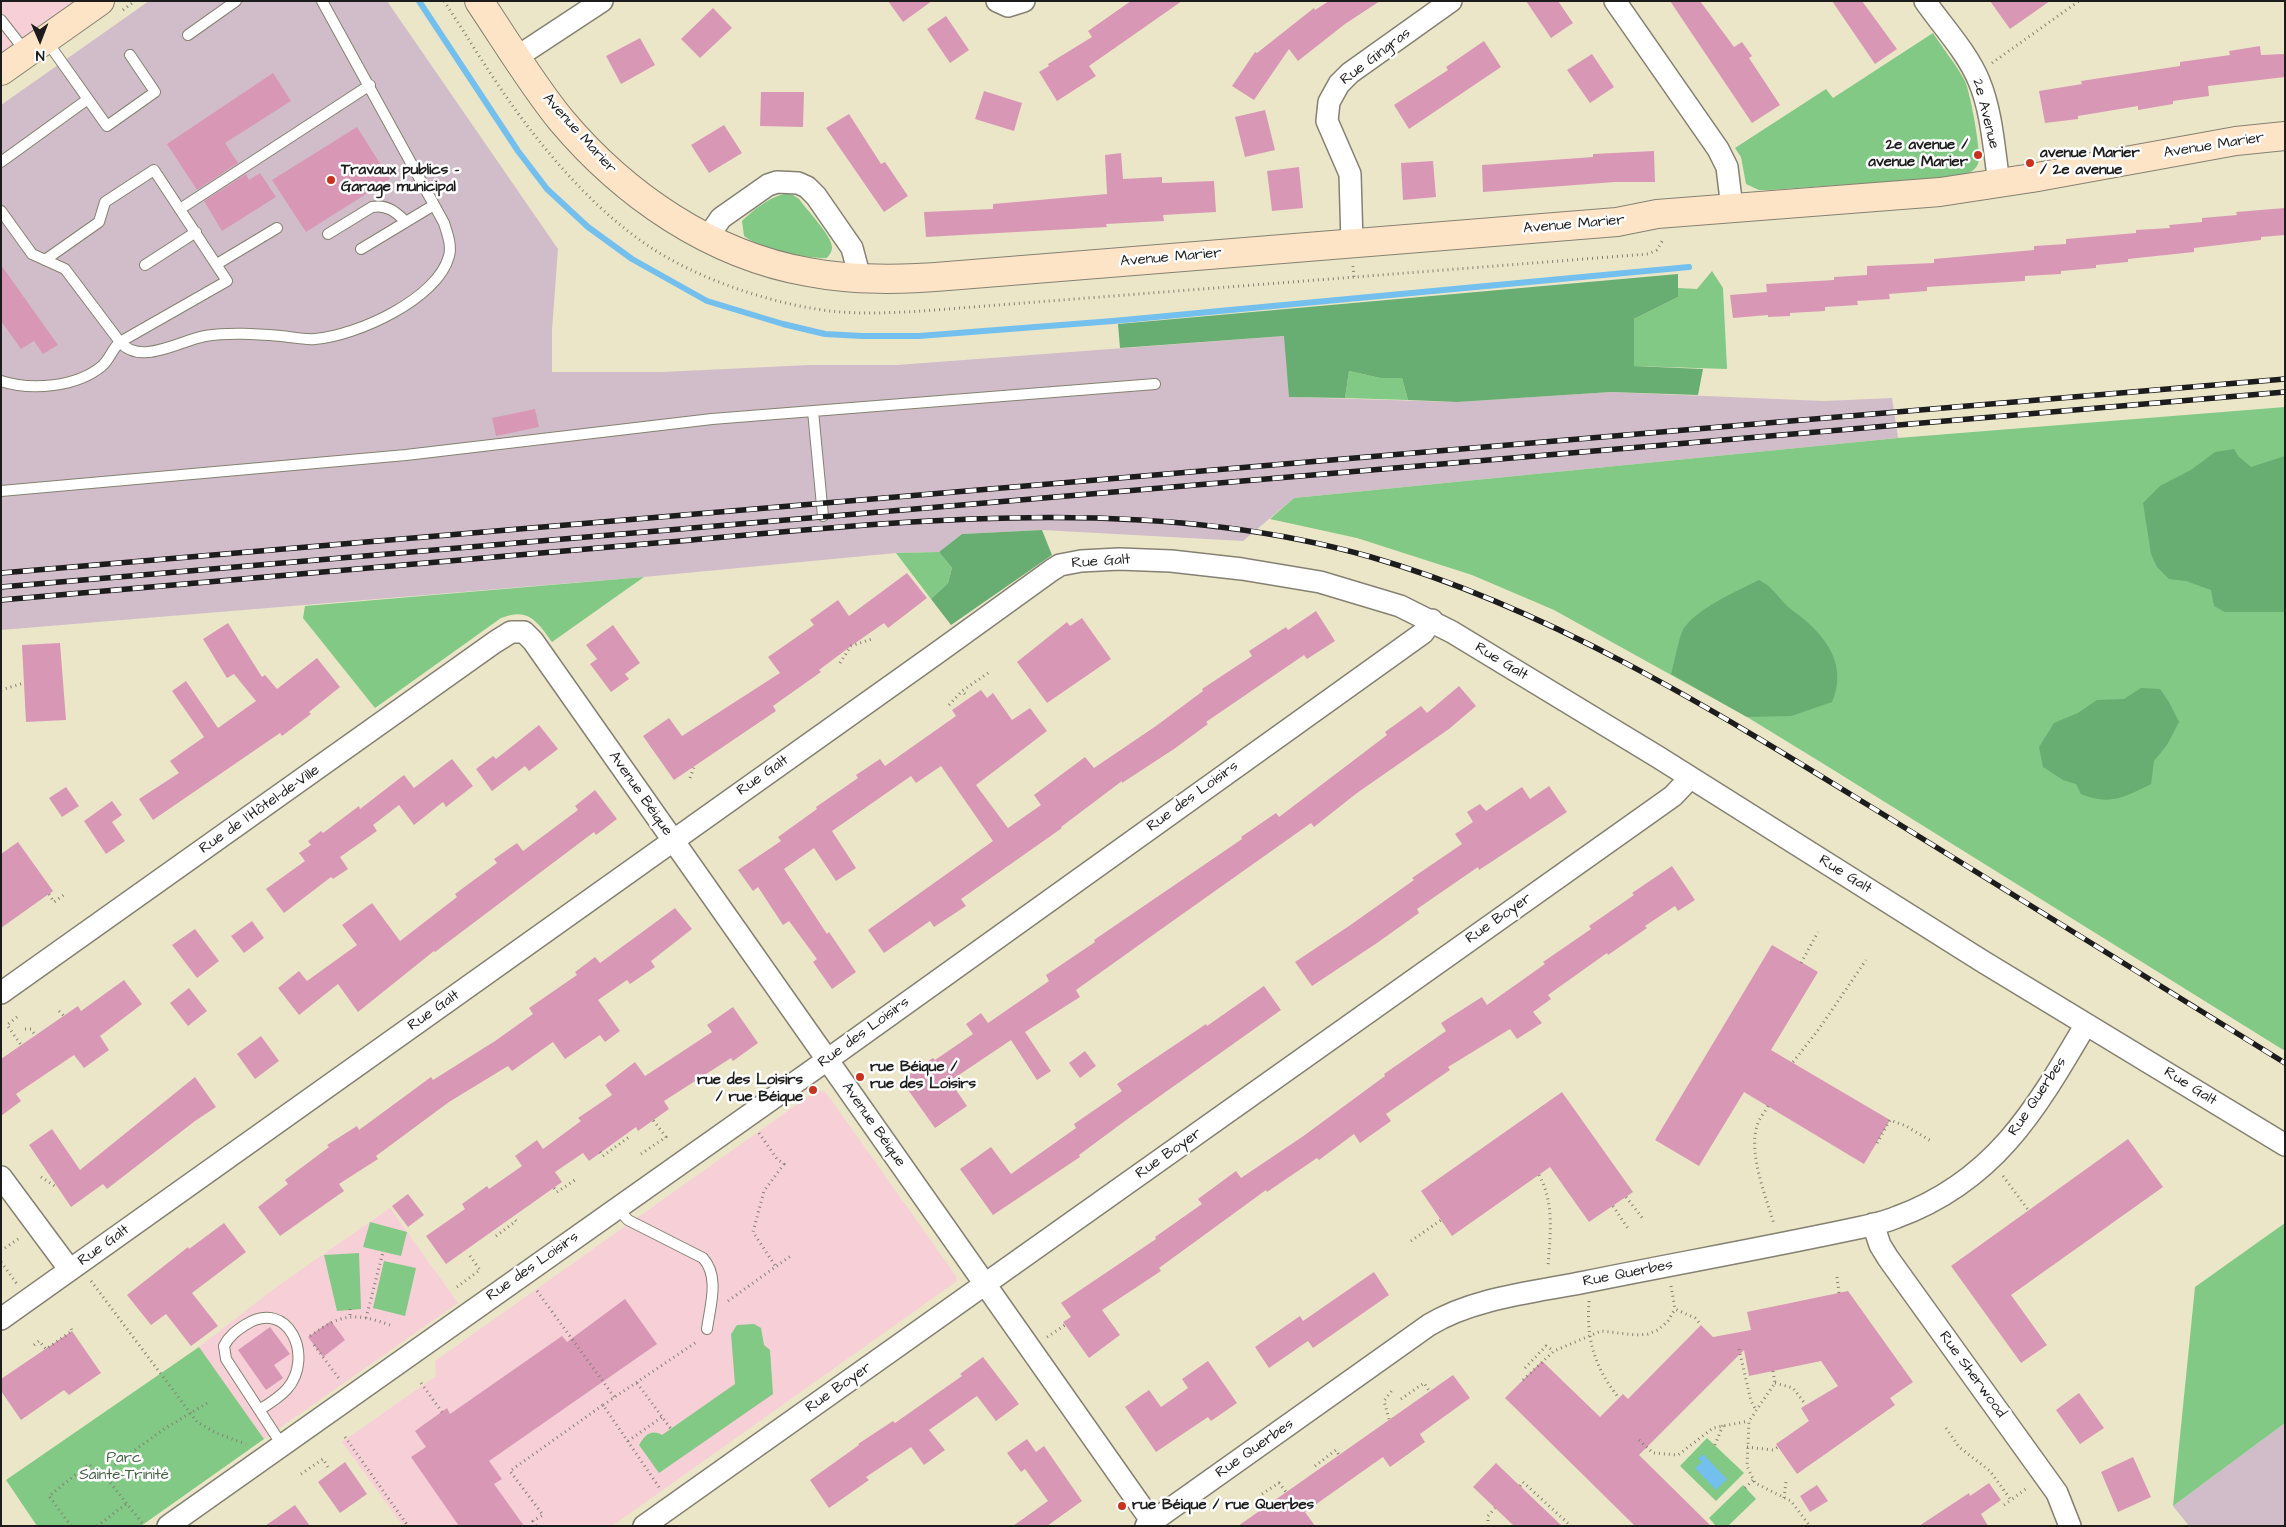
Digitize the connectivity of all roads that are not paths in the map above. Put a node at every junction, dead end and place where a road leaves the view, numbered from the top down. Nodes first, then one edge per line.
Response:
1 (100, 1) edge
2 (236, 1) edge
3 (322, 1) edge
4 (479, 1) edge
5 (602, 1) edge
6 (1451, 1) edge
7 (1615, 1) edge
8 (1925, 1) edge
9 (1, 20) edge
10 (188, 35) dead end
11 (36, 46) junction
12 (130, 55) dead end
13 (517, 57) junction
14 (1, 71) edge
15 (370, 86) junction
16 (88, 99) junction
17 (2285, 136) edge
18 (1, 162) edge
19 (1999, 182) junction
20 (434, 205) junction
21 (1732, 208) junction
22 (180, 209) junction
23 (1, 211) edge
24 (406, 222) junction
25 (277, 228) dead end
26 (196, 232) junction
27 (328, 234) dead end
28 (708, 237) junction
29 (1352, 243) junction
30 (361, 249) dead end
31 (45, 260) junction
32 (217, 264) junction
33 (145, 265) dead end
34 (860, 278) junction
35 (120, 342) junction
36 (1, 381) edge
37 (1155, 384) dead end
38 (813, 411) junction
39 (1, 491) edge
40 (823, 516) dead end
41 (1432, 620) junction
42 (519, 630) joint
43 (1690, 778) junction
44 (672, 840) junction
45 (1, 993) edge
46 (2086, 1024) junction
47 (827, 1060) junction
48 (2285, 1146) edge
49 (1, 1177) edge
50 (617, 1208) junction
51 (1873, 1224) junction
52 (79, 1273) junction
53 (986, 1283) junction
54 (1, 1319) edge
55 (707, 1329) road end
56 (259, 1410) junction
57 (282, 1445) junction
58 (1151, 1524) edge
59 (168, 1526) edge
60 (644, 1526) edge
61 (2070, 1526) edge

1 - 11 street
2 - 10 lane
3 - 15 lane
4 - 13 street, Avenue Marier
5 - 13 street
6 - 29 street, Rue Gingras
7 - 21 street
8 - 19 street, 2e Avenue
9 - 11 lane
11 - 14 street
11 - 16 lane
12 - 16 lane
13 - 28 street, Avenue Marier
15 - 20 lane
15 - 22 lane
16 - 18 lane
17 - 19 street, Avenue Marier
19 - 21 street, Avenue Marier
20 - 24 lane
20 - 35 lane
21 - 29 street, Avenue Marier
22 - 26 lane
22 - 31 lane
23 - 31 lane
24 - 27 lane
24 - 30 lane
25 - 32 lane
26 - 32 lane
26 - 33 lane
28 - 34 street, Avenue Marier
28 - 34 street
29 - 34 street, Avenue Marier
31 - 35 lane
32 - 35 lane
35 - 36 lane
37 - 38 lane
38 - 39 lane
38 - 40 lane
41 - 43 street, Rue Galt
41 - 44 street, Rue Galt
41 - 47 street, Rue des Loisirs
42 - 44 street, Avenue Béique
42 - 45 street, Rue de l'Hôtel-de-Ville
43 - 46 street, Rue Galt
43 - 53 street, Rue Boyer
44 - 47 street, Avenue Béique
44 - 52 street, Rue Galt
46 - 48 street, Rue Galt
46 - 51 street, Rue Querbes
47 - 50 street, Rue des Loisirs
47 - 53 street, Avenue Béique
49 - 52 street
50 - 55 lane
50 - 57 street, Rue des Loisirs
51 - 58 street, Rue Querbes
51 - 61 street, Rue Sherwood
52 - 54 street, Rue Galt
53 - 58 street, Avenue Béique
53 - 60 street, Rue Boyer
56 - 56 lane
56 - 57 lane
57 - 59 street, Rue des Loisirs

